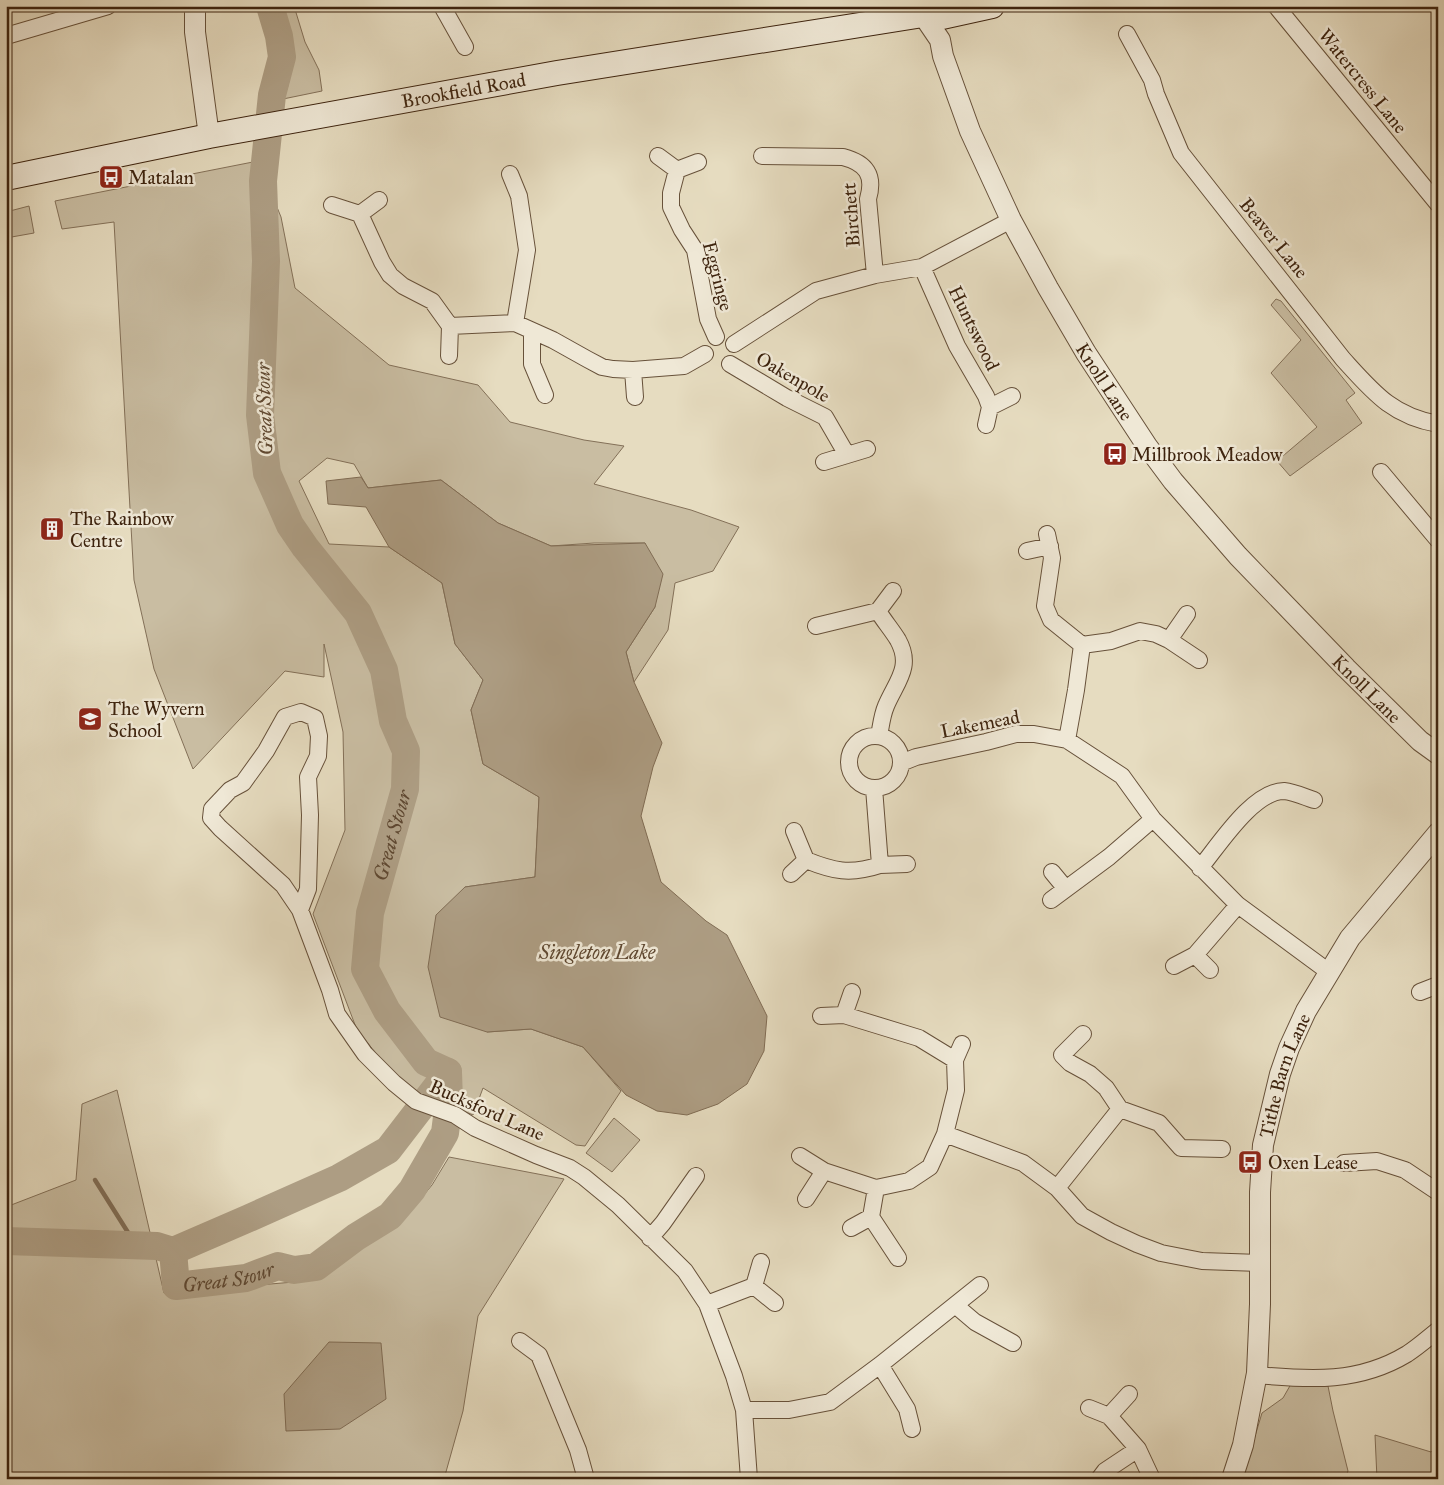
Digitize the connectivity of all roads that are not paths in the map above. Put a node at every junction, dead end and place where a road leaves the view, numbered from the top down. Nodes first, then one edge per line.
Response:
1 (108, 6) edge
2 (195, 6) edge
3 (442, 6) edge
4 (992, 6) edge
5 (1276, 6) edge
6 (929, 11) edge
7 (1127, 34) dead end
8 (6, 36) edge
9 (465, 47) dead end
10 (209, 136) junction
11 (658, 156) dead end
12 (762, 156) dead end
13 (698, 162) dead end
14 (677, 170) junction
15 (510, 174) dead end
16 (6, 178) edge
17 (379, 200) dead end
18 (1438, 204) edge
19 (332, 205) dead end
20 (360, 214) junction
21 (1011, 220) junction
22 (922, 266) junction
23 (875, 275) junction
24 (515, 323) junction
25 (450, 326) junction
26 (532, 331) junction
27 (716, 336) junction
28 (734, 344) junction
29 (705, 354) junction
30 (449, 356) dead end
31 (730, 364) junction
32 (633, 370) junction
33 (545, 395) dead end
34 (1012, 396) dead end
35 (635, 397) dead end
36 (990, 407) junction
37 (1438, 424) edge
38 (986, 425) dead end
39 (867, 449) dead end
40 (847, 455) junction
41 (824, 462) dead end
42 (1382, 472) dead end
43 (1438, 540) edge
44 (1027, 551) dead end
45 (893, 591) dead end
46 (878, 611) junction
47 (1186, 614) dead end
48 (816, 626) dead end
49 (1169, 640) junction
50 (1082, 645) junction
51 (1199, 660) dead end
52 (879, 736) junction
53 (1067, 740) junction
54 (1438, 754) edge
55 (901, 763) junction
56 (874, 788) junction
57 (1314, 800) dead end
58 (1153, 820) junction
59 (794, 831) dead end
60 (1438, 832) edge
61 (806, 860) junction
62 (907, 864) dead end
63 (880, 866) junction
64 (1200, 868) junction
65 (1052, 872) dead end
66 (790, 874) dead end
67 (1066, 889) junction
68 (1050, 900) dead end
69 (1238, 905) junction
70 (300, 910) junction
71 (1195, 955) junction
72 (1174, 966) dead end
73 (1210, 970) dead end
74 (1329, 972) junction
75 (1438, 985) edge
76 (852, 992) dead end
77 (1420, 992) dead end
78 (844, 1015) junction
79 (821, 1016) dead end
80 (1083, 1034) dead end
81 (962, 1044) dead end
82 (955, 1060) junction
83 (1120, 1109) junction
84 (945, 1134) junction
85 (1222, 1149) dead end
86 (800, 1156) dead end
87 (1344, 1163) dead end
88 (824, 1171) junction
89 (696, 1176) dead end
90 (876, 1188) junction
91 (1058, 1188) junction
92 (1438, 1192) edge
93 (806, 1199) dead end
94 (871, 1217) junction
95 (852, 1228) dead end
96 (650, 1238) junction
97 (898, 1258) dead end
98 (761, 1262) dead end
99 (1260, 1263) junction
100 (980, 1285) dead end
101 (754, 1286) junction
102 (775, 1303) dead end
103 (707, 1304) junction
104 (955, 1306) junction
105 (1438, 1330) edge
106 (520, 1341) dead end
107 (1013, 1343) dead end
108 (880, 1365) junction
109 (1257, 1375) junction
110 (1129, 1394) dead end
111 (1089, 1408) dead end
112 (744, 1410) junction
113 (1109, 1416) junction
114 (912, 1429) dead end
115 (1138, 1449) junction
116 (586, 1479) edge
117 (749, 1479) edge
118 (1099, 1479) edge
119 (1152, 1479) edge
120 (1232, 1479) edge

1 - 8 street
2 - 10 street
3 - 9 street
4 - 6 main road, Brookfield Road
5 - 18 street, Watercress Lane
6 - 10 main road, Brookfield Road
6 - 21 street, Knoll Lane
7 - 37 street, Beaver Lane
10 - 16 main road, Brookfield Road
11 - 14 street
12 - 23 street, Birchett
13 - 14 street
14 - 27 street, Eggringe
15 - 24 street
17 - 20 street
19 - 20 street
20 - 25 street
21 - 22 street
21 - 54 street, Knoll Lane
22 - 23 street
22 - 36 street, Huntswood
23 - 28 street
24 - 25 street
24 - 26 street
25 - 30 street
26 - 32 street
26 - 33 street
27 - 28 street
27 - 29 street
28 - 31 street
29 - 31 street
29 - 32 street
31 - 40 street, Oakenpole
32 - 35 street
34 - 36 street
36 - 38 street
39 - 40 street
40 - 41 street
42 - 43 street
44 - 50 street
45 - 46 street
46 - 48 street
46 - 52 street
47 - 49 street
49 - 50 street
49 - 51 street
50 - 53 street
52 - 55 street
52 - 56 street
53 - 55 street, Lakemead
53 - 58 street, Lakemead
55 - 56 street
56 - 63 street
57 - 64 street
58 - 64 street, Lakemead
58 - 67 street
59 - 61 street
60 - 74 street, Tithe Barn Lane
61 - 63 street
61 - 66 street
62 - 63 street
64 - 69 street, Lakemead
65 - 67 street
67 - 68 street
69 - 71 street
69 - 74 street, Lakemead
70 - 70 street, Bucksford Lane
70 - 96 street, Bucksford Lane
71 - 72 street
71 - 73 street
74 - 99 street, Tithe Barn Lane
75 - 77 street
76 - 78 street
78 - 79 street
78 - 82 street
80 - 83 street
81 - 82 street
82 - 84 street
83 - 85 street
83 - 91 street
84 - 90 street
84 - 91 street
86 - 88 street
87 - 92 street
88 - 90 street
88 - 93 street
89 - 96 street
90 - 94 street
91 - 99 street
94 - 95 street
94 - 97 street
96 - 103 street, Bucksford Lane
98 - 101 street
99 - 109 street, Tithe Barn Lane
100 - 104 street
101 - 102 street
101 - 103 street
103 - 112 street, Bucksford Lane
104 - 107 street
104 - 108 street
105 - 109 street
106 - 116 street
108 - 112 street
108 - 114 street
109 - 120 street, Tithe Barn Lane
110 - 113 street
111 - 113 street
112 - 117 street, Bucksford Lane
113 - 115 street
115 - 118 street
115 - 119 street

